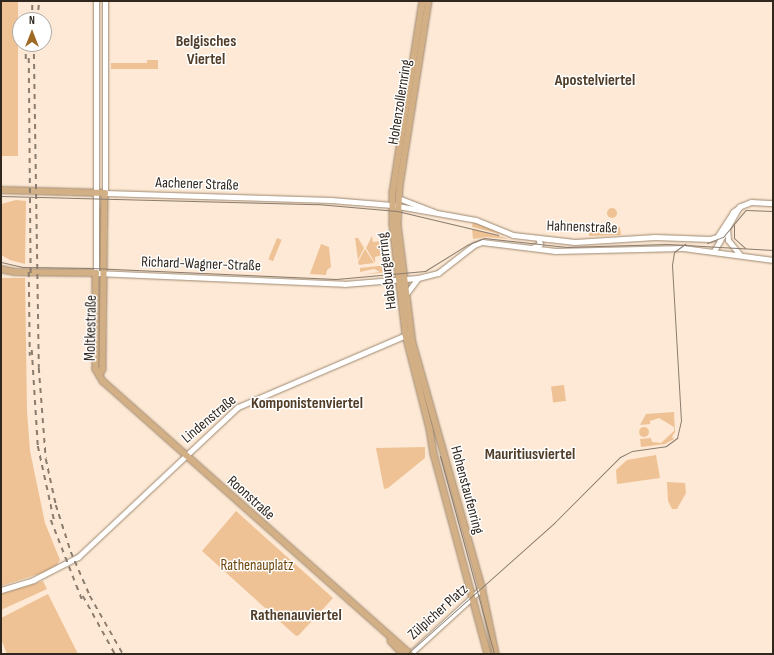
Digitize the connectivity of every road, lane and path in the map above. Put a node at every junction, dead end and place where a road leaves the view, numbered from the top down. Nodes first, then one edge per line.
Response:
1 (96, 1) edge
2 (106, 1) edge
3 (423, 1) edge
4 (429, 1) edge
5 (1, 190) edge
6 (94, 193) junction
7 (105, 193) junction
8 (398, 198) junction
9 (773, 203) edge
10 (395, 205) junction
11 (739, 207) junction
12 (446, 216) junction
13 (727, 228) junction
14 (538, 238) junction
15 (477, 244) joint
16 (531, 248) junction
17 (714, 251) junction
18 (740, 255) junction
19 (773, 260) edge
20 (1, 269) edge
21 (96, 273) junction
22 (104, 273) junction
23 (401, 278) junction
24 (418, 278) junction
25 (405, 294) junction
26 (409, 334) junction
27 (100, 375) junction
28 (185, 455) junction
29 (482, 588) junction
30 (1, 590) edge
31 (472, 597) junction
32 (387, 636) junction
33 (403, 654) edge
34 (410, 654) edge
35 (488, 654) edge
36 (496, 654) edge

1 - 6 main road, Moltkestraße
2 - 7 main road, Moltkestraße
3 - 10 main road, Hohenzollernring
4 - 8 main road, Hohenzollernring
5 - 6 main road, Aachener Straße
6 - 7 main road, Aachener Straße
6 - 21 main road, Moltkestraße
7 - 10 main road, Aachener Straße
7 - 22 main road, Moltkestraße
8 - 10 main road, Hohenzollernring
8 - 12 main road
9 - 11 main road
10 - 12 main road, Aachener Straße
10 - 23 main road, Habsburgerring
11 - 13 main road
11 - 14 main road, Hahnenstraße
12 - 14 main road, Hahnenstraße
13 - 17 main road
13 - 18 main road
14 - 16 main road
15 - 16 main road, Hahnenstraße
15 - 24 main road, Richard-Wagner-Straße
16 - 17 main road, Hahnenstraße
17 - 18 main road, Hahnenstraße
18 - 19 main road, Hahnenstraße
20 - 21 main road, Richard-Wagner-Straße
21 - 22 main road, Richard-Wagner-Straße
21 - 27 main road, Moltkestraße
22 - 23 main road, Richard-Wagner-Straße
22 - 27 main road, Moltkestraße
23 - 24 main road, Richard-Wagner-Straße
23 - 25 main road, Habsburgerring
23 - 26 main road, Habsburgerring
24 - 25 main road
25 - 26 main road, Habsburgerring
26 - 28 main road, Lindenstraße
26 - 29 main road, Hohenstaufenring
26 - 31 main road, Hohenstaufenring
27 - 28 main road, Roonstraße
28 - 30 main road, Lindenstraße
28 - 32 main road, Roonstraße
29 - 31 main road, Zülpicher Platz
29 - 36 main road, Hohenstaufenring
31 - 34 main road, Zülpicher Platz
31 - 35 main road, Hohenstaufenring
32 - 33 main road, Roonstraße
32 - 34 main road, Roonstraße

